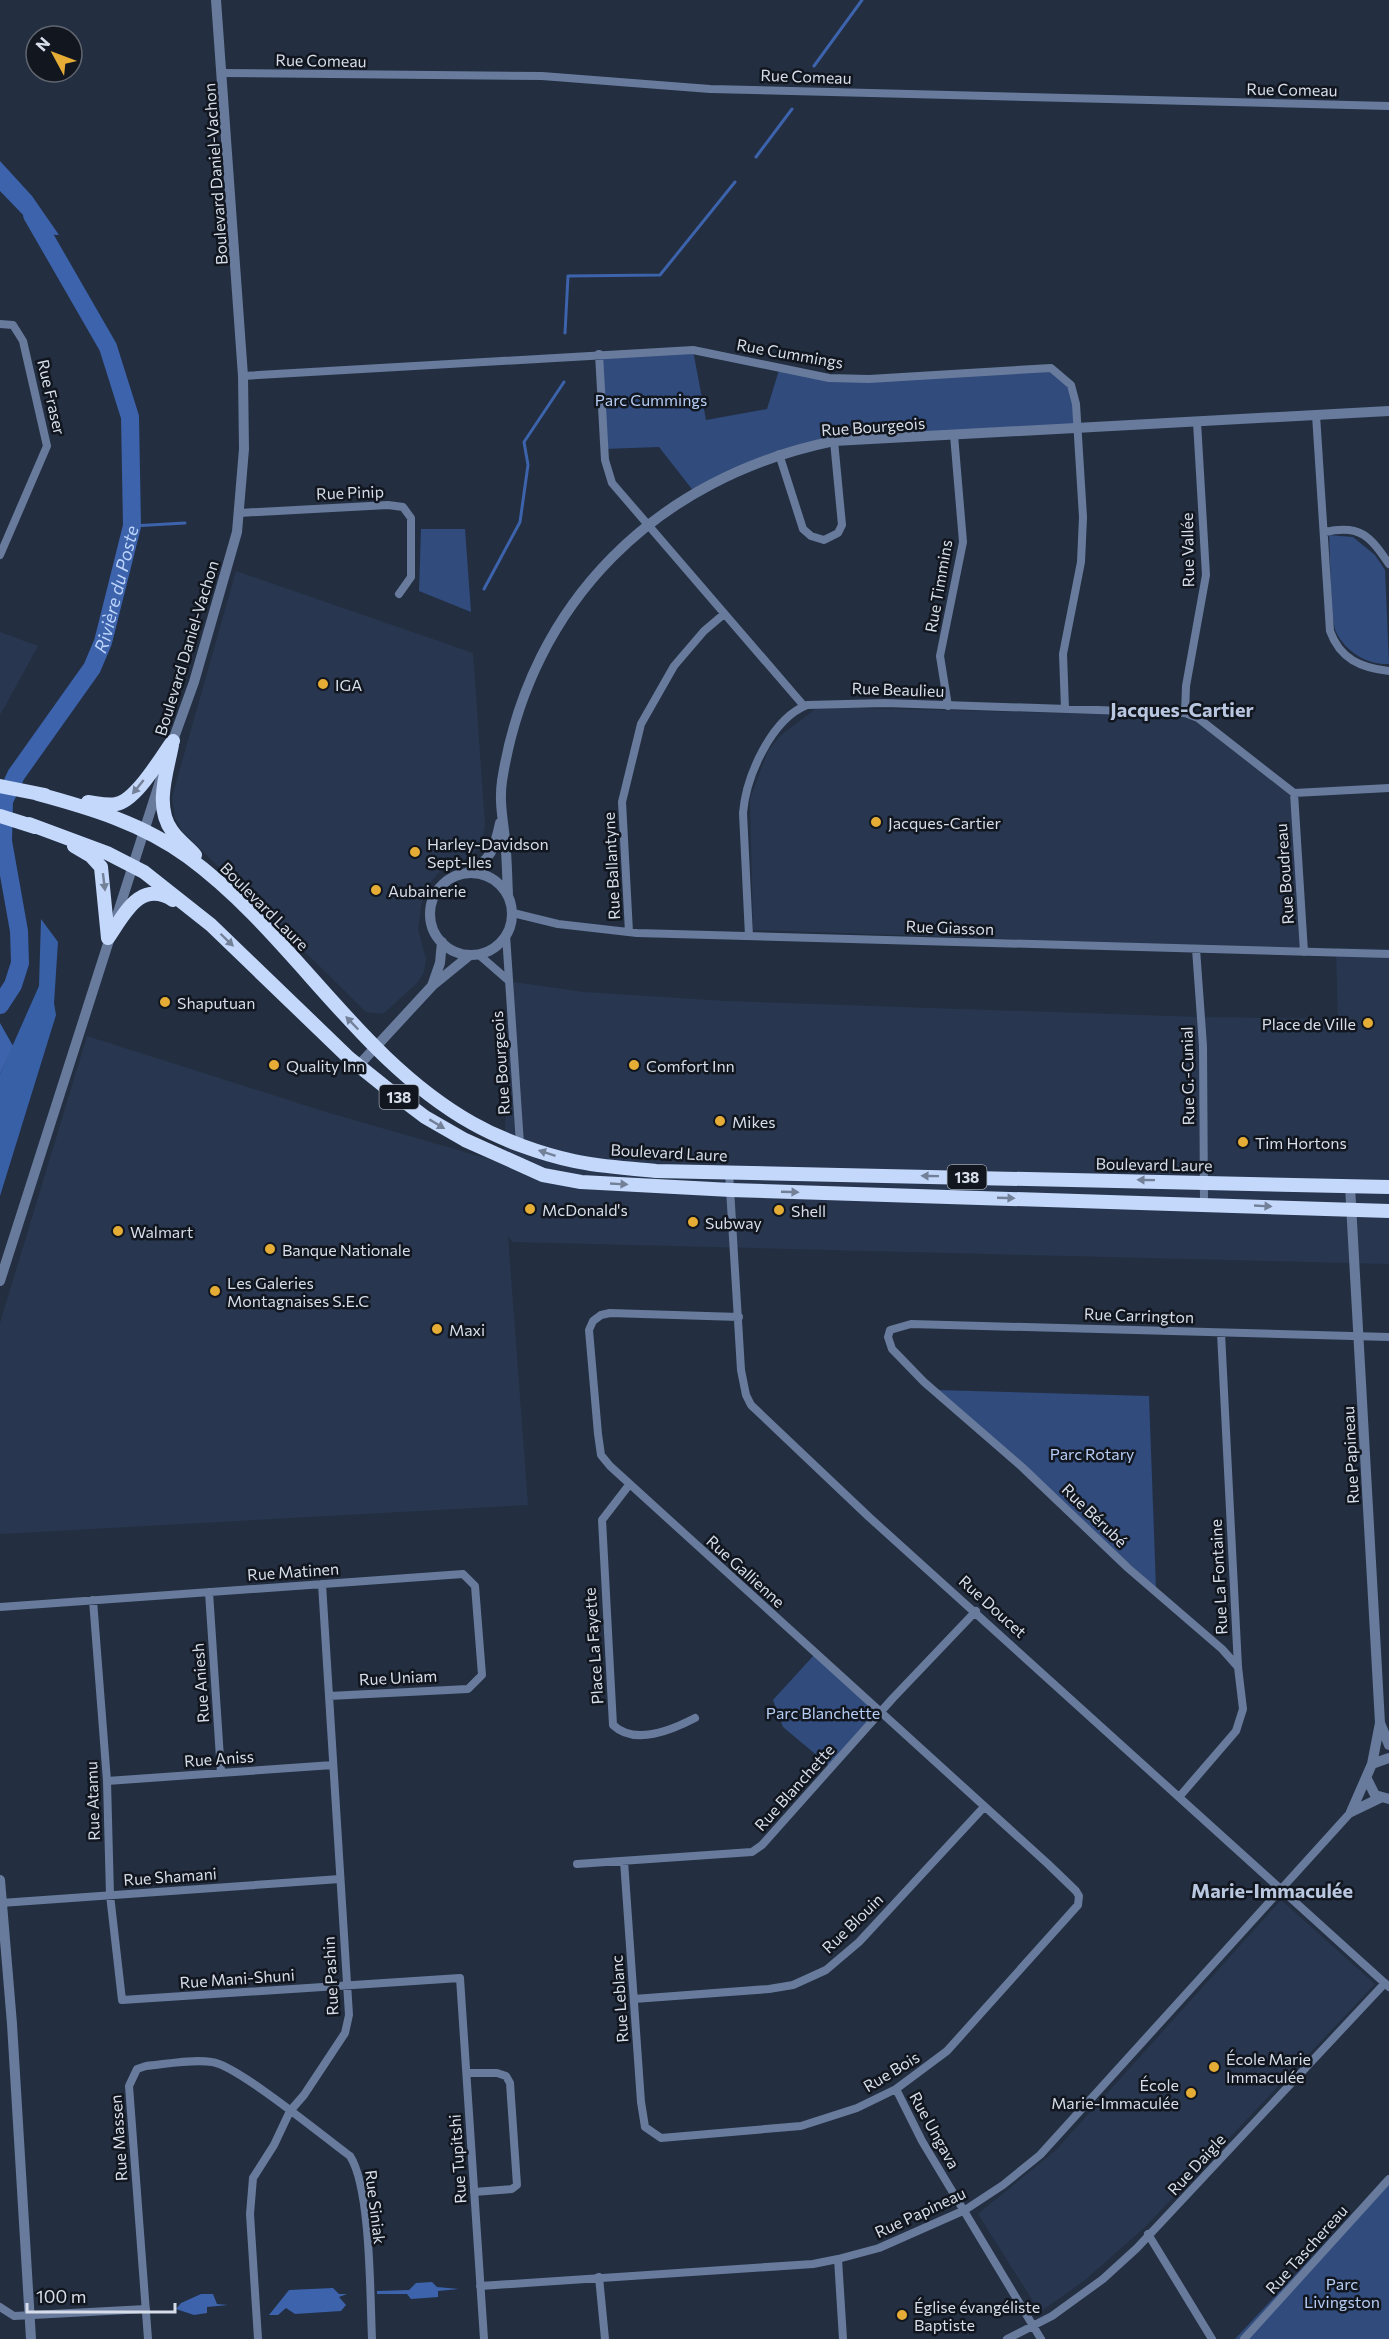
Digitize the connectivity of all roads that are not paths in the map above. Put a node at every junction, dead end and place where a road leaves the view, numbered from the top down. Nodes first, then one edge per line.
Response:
1 (216, 0) edge
2 (223, 73) junction
3 (1389, 106) edge
4 (0, 324) edge
5 (599, 354) junction
6 (243, 376) junction
7 (1389, 411) edge
8 (1316, 415) junction
9 (1197, 422) junction
10 (1077, 429) junction
11 (954, 435) junction
12 (834, 441) junction
13 (778, 454) junction
14 (239, 513) junction
15 (646, 524) junction
16 (1325, 532) junction
17 (0, 555) edge
18 (1389, 564) edge
19 (399, 594) dead end
20 (724, 614) junction
21 (1389, 670) edge
22 (804, 706) junction
23 (948, 706) junction
24 (1065, 709) junction
25 (1185, 713) junction
26 (173, 741) junction
27 (0, 786) edge
28 (1389, 788) edge
29 (1294, 793) junction
30 (38, 794) junction
31 (0, 816) edge
32 (500, 819) junction
33 (29, 824) junction
34 (144, 831) junction
35 (132, 865) junction
36 (465, 873) junction
37 (214, 877) junction
38 (508, 894) junction
39 (513, 913) junction
40 (211, 925) junction
41 (629, 932) junction
42 (506, 935) junction
43 (749, 936) junction
44 (108, 938) junction
45 (442, 942) junction
46 (1196, 949) junction
47 (1304, 952) junction
48 (474, 954) junction
49 (1389, 954) edge
50 (510, 981) junction
51 (432, 987) junction
52 (376, 1047) junction
53 (359, 1065) junction
54 (520, 1144) junction
55 (729, 1172) junction
56 (1204, 1182) junction
57 (1350, 1186) junction
58 (1389, 1187) edge
59 (731, 1190) junction
60 (1204, 1203) junction
61 (1351, 1210) junction
62 (1389, 1211) edge
63 (0, 1281) edge
64 (739, 1317) junction
65 (890, 1330) joint
66 (1221, 1333) junction
67 (1358, 1337) junction
68 (1389, 1337) edge
69 (629, 1485) junction
70 (322, 1584) junction
71 (209, 1592) junction
72 (93, 1600) junction
73 (0, 1607) edge
74 (976, 1611) junction
75 (1238, 1667) junction
76 (468, 1689) joint
77 (329, 1696) junction
78 (880, 1714) junction
79 (695, 1718) dead end
80 (1380, 1723) junction
81 (1389, 1745) edge
82 (1389, 1758) edge
83 (1372, 1764) junction
84 (333, 1765) junction
85 (221, 1773) junction
86 (1367, 1779) junction
87 (108, 1781) junction
88 (1180, 1796) junction
89 (1385, 1798) edge
90 (984, 1807) junction
91 (1351, 1812) junction
92 (624, 1861) junction
93 (577, 1864) dead end
94 (340, 1879) junction
95 (0, 1880) edge
96 (1281, 1889) junction
97 (110, 1895) junction
98 (1078, 1900) joint
99 (1, 1903) edge
100 (460, 1978) joint
101 (1387, 1985) edge
102 (346, 1986) junction
103 (634, 1999) junction
104 (122, 2000) joint
105 (467, 2073) junction
106 (896, 2089) junction
107 (290, 2111) junction
108 (651, 2132) joint
109 (1389, 2179) edge
110 (474, 2192) junction
111 (964, 2210) junction
112 (1148, 2234) junction
113 (838, 2259) junction
114 (600, 2277) junction
115 (480, 2286) junction
116 (0, 2307) edge
117 (146, 2309) junction
118 (30, 2315) junction
119 (1033, 2325) junction
120 (31, 2339) edge
121 (148, 2339) edge
122 (258, 2339) edge
123 (372, 2339) edge
124 (484, 2339) edge
125 (605, 2339) edge
126 (843, 2339) edge
127 (1007, 2339) edge
128 (1041, 2339) edge
129 (1212, 2339) edge
130 (1244, 2339) edge

1 - 2 street, Boulevard Daniel-Vachon
2 - 3 street, Rue Comeau
2 - 6 street, Boulevard Daniel-Vachon
4 - 17 street, Rue Fraser
5 - 6 street, Rue Cummings
5 - 10 street, Rue Cummings
5 - 15 street
6 - 14 street, Boulevard Daniel-Vachon
7 - 8 street, Rue Bourgeois
8 - 9 street, Rue Bourgeois
8 - 16 street
9 - 10 street, Rue Bourgeois
9 - 25 street, Rue Vallée
10 - 11 street, Rue Bourgeois
10 - 24 street, Rue Cummings
11 - 12 street, Rue Bourgeois
11 - 23 street, Rue Timmins
12 - 13 street, Rue Bourgeois
12 - 13 street
13 - 15 street, Rue Bourgeois
14 - 19 street, Rue Pinip
14 - 26 street, Boulevard Daniel-Vachon
15 - 20 street
15 - 32 street, Rue Bourgeois
16 - 18 street
16 - 21 street
20 - 22 street
20 - 41 street, Rue Ballantyne
22 - 23 street, Rue Beaulieu
22 - 43 street
23 - 24 street, Rue Beaulieu
24 - 25 street, Rue Beaulieu
25 - 29 street, Rue Beaulieu
26 -> 30 highway
26 - 34 street, Boulevard Daniel-Vachon
26 - 37 highway
27 - 30 highway, 138
28 - 29 street
29 - 47 street, Rue Boudreau
30 - 34 highway, Boulevard Laure / 138
31 - 33 highway, 138
32 - 36 street, Rue Bourgeois
32 - 38 street, Rue Bourgeois
33 - 35 highway, 138
33 -> 44 highway
34 - 35 street, Boulevard Daniel-Vachon
34 - 37 highway, Boulevard Laure / 138
35 - 40 highway, 138
35 - 44 street, Boulevard Daniel-Vachon
36 - 38 street
36 - 45 street
52 -> 37 highway, Boulevard Laure / 138
38 - 39 street
39 - 41 street, Rue Giasson
39 - 42 street
40 - 44 highway
40 -> 53 highway, 138
41 - 43 street, Rue Giasson
42 - 48 street
42 - 50 street, Rue Bourgeois
43 - 46 street, Rue Giasson
44 - 63 street, Boulevard Daniel-Vachon
45 - 48 street
45 - 51 street
46 - 47 street, Rue Giasson
46 - 56 street, Rue G.-Cunial
47 - 49 street, Rue Giasson
48 - 50 street
48 - 51 street
50 - 54 street, Rue Bourgeois
51 - 52 street
52 - 53 street
52 - 54 highway, Boulevard Laure / 138
53 -> 59 highway, 138
55 -> 54 highway, Boulevard Laure / 138
56 -> 55 highway, Boulevard Laure / 138
55 - 59 street, Rue Doucet
56 - 57 highway, Boulevard Laure / 138
56 - 60 street, Rue G.-Cunial
57 - 58 highway, Boulevard Laure / 138
57 - 61 street, Rue Papineau
59 -> 60 highway, 138
59 - 64 street, Rue Doucet
60 -> 61 highway, 138
61 - 62 highway, 138
61 - 67 street, Rue Papineau
64 - 69 street, Rue Gallienne
64 - 74 street, Rue Doucet
65 - 66 street, Rue Carrington
65 - 75 street, Rue Bérubé
66 - 67 street, Rue Carrington
66 - 75 street, Rue La Fontaine
67 - 68 street, Rue Carrington
67 - 80 street, Rue Papineau
69 - 78 street, Rue Gallienne
69 - 79 street, Place La Fayette
70 - 71 street, Rue Matinen
70 - 76 street, Rue Matinen
70 - 77 street, Rue Pashin
71 - 72 street, Rue Matinen
71 - 85 street, Rue Aniesh
72 - 73 street, Rue Matinen
72 - 87 street, Rue Atamu
74 - 78 street, Rue Blanchette
74 - 88 street, Rue Doucet
75 - 88 street, Rue La Fontaine
76 - 77 street, Rue Uniam
77 - 84 street, Rue Pashin
78 - 90 street, Rue Gallienne
78 - 92 street, Rue Blanchette
80 - 81 street
80 - 83 street
82 - 83 street
83 - 86 street
84 - 85 street, Rue Aniss
84 - 94 street, Rue Pashin
85 - 87 street, Rue Aniss
86 - 89 street
86 - 91 street
87 - 97 street, Rue Atamu
88 - 96 street, Rue Doucet
89 - 91 street
90 - 98 street, Rue Gallienne
90 - 103 street, Rue Blouin
91 - 96 street, Rue Papineau
92 - 93 street, Rue Blanchette
92 - 103 street, Rue Leblanc
94 - 97 street, Rue Shamani
94 - 102 street, Rue Pashin
95 - 99 street
96 - 101 street, Rue Doucet
96 - 111 street, Rue Papineau
97 - 99 street, Rue Shamani
97 - 104 street, Rue Atamu
98 - 106 street, Rue Bois
99 - 118 street
100 - 102 street, Rue Mani-Shuni
100 - 105 street, Rue Tupitshi
101 - 112 street, Rue Daigle
102 - 104 street, Rue Mani-Shuni
102 - 107 street, Rue Pashin
103 - 108 street, Rue Leblanc
105 - 110 street, Rue Tupitshi
105 - 110 street
106 - 108 street, Rue Bois
106 - 111 street, Rue Ungava
107 - 117 street, Rue Massen
107 - 122 street, Rue Pashin
107 - 123 street, Rue Siniak
109 - 130 street, Rue Taschereau
110 - 115 street, Rue Tupitshi
111 - 113 street, Rue Papineau
111 - 119 street, Rue Ungava
112 - 119 street, Rue Daigle
112 - 129 street
113 - 114 street, Rue Papineau
113 - 126 street
114 - 115 street, Rue Papineau
114 - 125 street
115 - 124 street, Rue Tupitshi
116 - 118 street
117 - 118 street
117 - 121 street, Rue Massen
118 - 120 street
119 - 127 street, Rue Daigle
119 - 128 street, Rue Ungava

